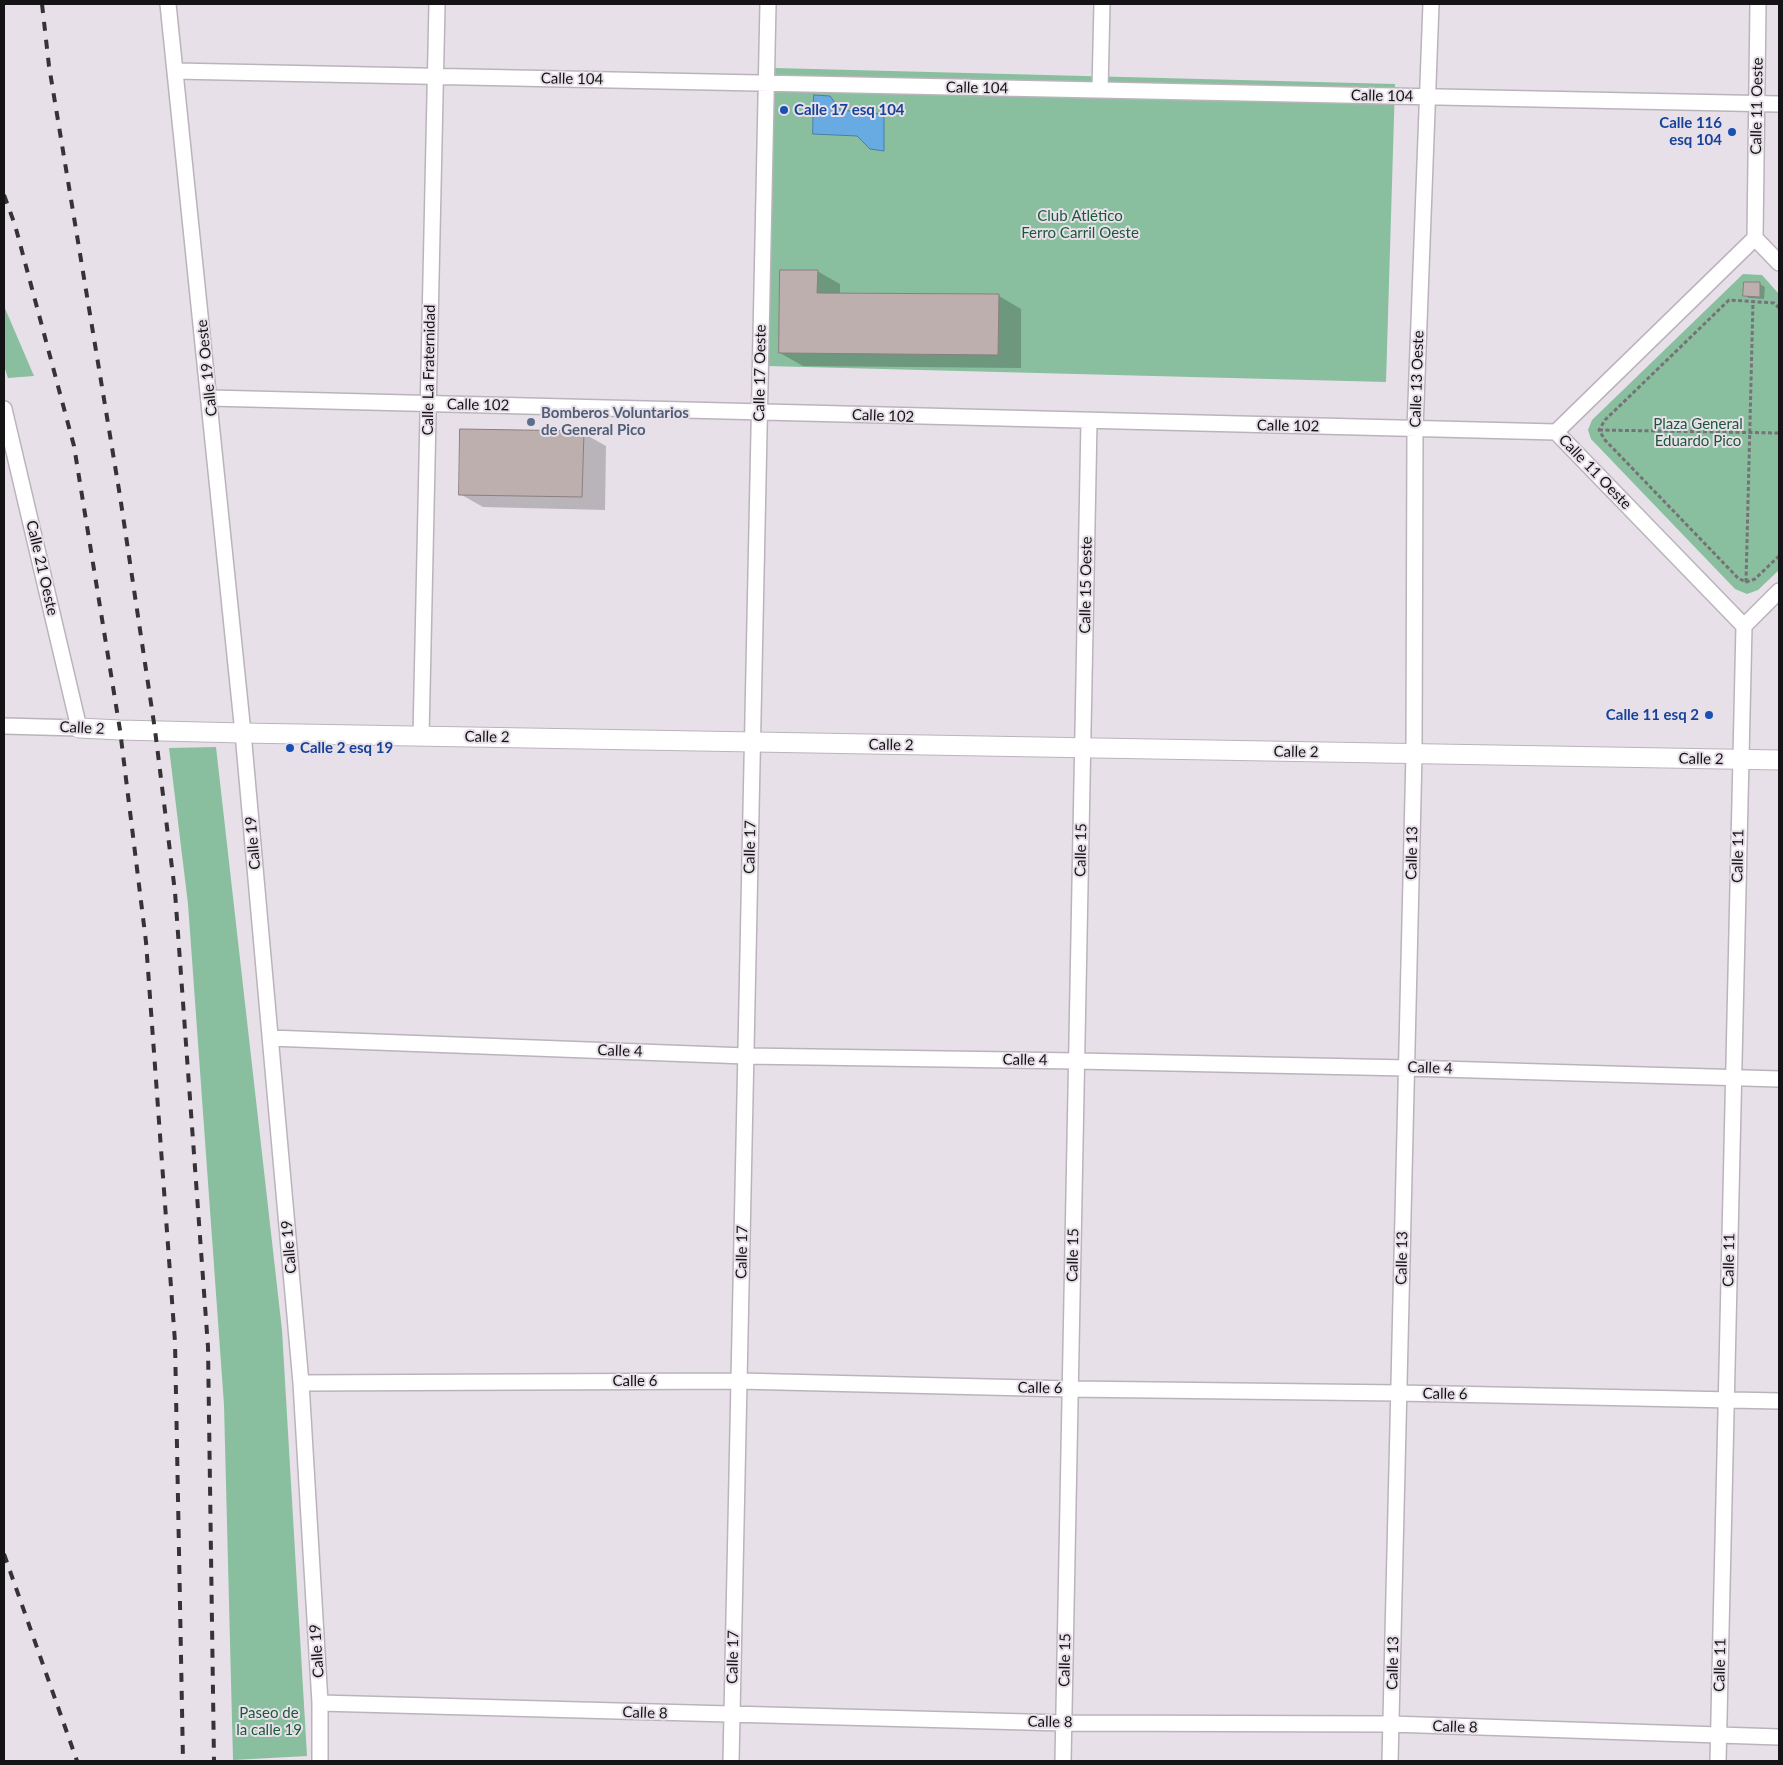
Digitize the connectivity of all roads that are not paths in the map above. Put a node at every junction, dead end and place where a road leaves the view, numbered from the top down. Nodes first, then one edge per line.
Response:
1 (168, 4) edge
2 (437, 4) edge
3 (768, 4) edge
4 (1102, 4) edge
5 (1431, 4) edge
6 (1758, 4) edge
7 (175, 71) junction
8 (436, 76) junction
9 (766, 83) junction
10 (1100, 90) junction
11 (1426, 97) junction
12 (1756, 104) junction
13 (1779, 104) edge
14 (1755, 238) junction
15 (1779, 264) edge
16 (210, 398) junction
17 (428, 404) junction
18 (4, 409) edge
19 (760, 412) junction
20 (1089, 421) junction
21 (1415, 429) junction
22 (1556, 432) junction
23 (1779, 591) edge
24 (1744, 626) junction
25 (4, 726) edge
26 (79, 728) junction
27 (244, 733) junction
28 (421, 736) junction
29 (753, 742) junction
30 (1083, 748) junction
31 (1414, 754) junction
32 (1740, 760) junction
33 (1779, 760) edge
34 (270, 1038) junction
35 (746, 1056) junction
36 (1076, 1061) junction
37 (1407, 1068) junction
38 (1733, 1078) junction
39 (1779, 1079) edge
40 (739, 1381) junction
41 (300, 1383) junction
42 (1070, 1389) junction
43 (1399, 1393) junction
44 (1726, 1399) junction
45 (1779, 1401) edge
46 (320, 1703) junction
47 (732, 1715) junction
48 (1064, 1723) junction
49 (1391, 1724) junction
50 (1718, 1737) junction
51 (1779, 1738) edge
52 (320, 1761) edge
53 (730, 1761) edge
54 (1063, 1761) edge
55 (1390, 1761) edge
56 (1718, 1761) edge

1 - 7 street, Calle 19 Oeste
2 - 8 street, Calle La Fraternidad
3 - 9 street, Calle 17 Oeste
4 - 10 street
5 - 11 street, Calle 13 Oeste
6 - 12 street, Calle 11 Oeste
7 - 8 street, Calle 104
7 - 16 street, Calle 19 Oeste
8 - 9 street, Calle 104
8 - 17 street, Calle La Fraternidad
9 - 10 street, Calle 104
9 - 19 street, Calle 17 Oeste
10 - 11 street, Calle 104
11 - 12 street, Calle 104
11 - 21 street, Calle 13 Oeste
12 - 13 street, Calle 104
12 - 14 street, Calle 11 Oeste
14 - 15 street
14 - 22 street, Calle 11 Oeste
16 - 17 street, Calle 102
16 - 27 street, Calle 19 Oeste
17 - 19 street, Calle 102
17 - 28 street, Calle La Fraternidad
18 - 26 street, Calle 21 Oeste
19 - 20 street, Calle 102
19 - 29 street, Calle 17 Oeste
20 - 21 street, Calle 102
20 - 30 street, Calle 15 Oeste
21 - 22 street, Calle 102
21 - 31 street, Calle 13 Oeste
22 - 24 street, Calle 11 Oeste
23 - 24 street
24 - 32 street
25 - 26 street, Calle 2
26 - 27 street, Calle 2
27 - 28 street, Calle 2
27 - 34 street, Calle 19
28 - 29 street, Calle 2
29 - 30 street, Calle 2
29 - 35 street, Calle 17
30 - 31 street, Calle 2
30 - 36 street, Calle 15
31 - 32 street, Calle 2
31 - 37 street, Calle 13
32 - 33 street, Calle 2
32 - 38 street, Calle 11
34 - 35 street, Calle 4
34 - 41 street, Calle 19
35 - 36 street, Calle 4
35 - 40 street, Calle 17
36 - 37 street, Calle 4
36 - 42 street, Calle 15
37 - 38 street, Calle 4
37 - 43 street, Calle 13
38 - 39 street, Calle 4
38 - 44 street, Calle 11
40 - 41 street, Calle 6
40 - 42 street, Calle 6
40 - 47 street, Calle 17
41 - 46 street, Calle 19
42 - 43 street, Calle 6
42 - 48 street, Calle 15
43 - 44 street, Calle 6
43 - 49 street, Calle 13
44 - 45 street, Calle 6
44 - 50 street, Calle 11
46 - 47 street, Calle 8
46 - 52 street, Calle 19
47 - 48 street, Calle 8
47 - 53 street, Calle 17
48 - 49 street, Calle 8
48 - 54 street, Calle 15
49 - 50 street, Calle 8
49 - 55 street, Calle 13
50 - 51 street, Calle 8
50 - 56 street, Calle 11

